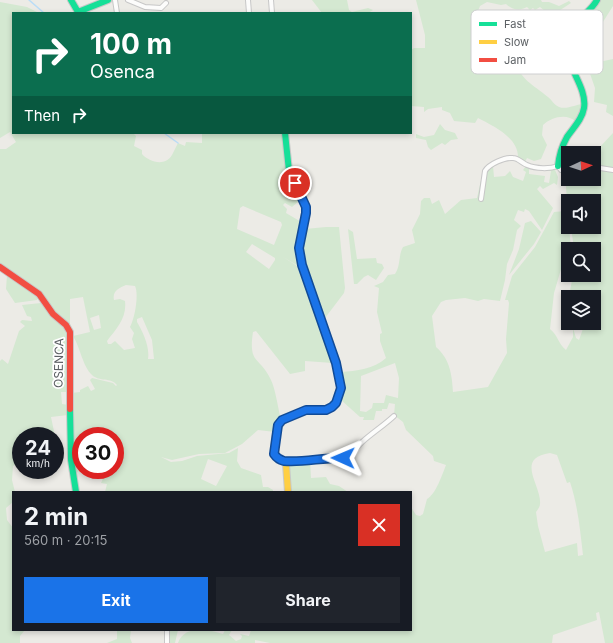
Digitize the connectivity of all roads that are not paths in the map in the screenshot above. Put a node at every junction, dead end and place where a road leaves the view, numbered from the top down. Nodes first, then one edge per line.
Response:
1 (71, 0) edge
2 (108, 0) edge
3 (115, 0) edge
4 (128, 0) edge
5 (248, 0) edge
6 (271, 0) edge
7 (597, 0) edge
8 (166, 3) dead end
9 (590, 10) edge
10 (117, 12) edge
11 (249, 12) edge
12 (272, 12) edge
13 (574, 74) edge
14 (285, 134) edge
15 (558, 166) junction
16 (601, 168) edge
17 (561, 170) edge
18 (613, 170) edge
19 (481, 198) dead end
20 (0, 267) edge
21 (394, 416) dead end
22 (283, 461) junction
23 (76, 491) edge
24 (288, 491) edge
25 (168, 631) edge
26 (167, 643) edge

1 - 2 street
3 - 10 street
4 - 8 street
5 - 11 street
6 - 12 street
7 - 9 street
13 - 15 street
14 - 22 street
15 - 17 street
15 - 19 street
16 - 18 street
20 - 23 street, OSENCA
21 - 22 street
22 - 24 street
25 - 26 street

